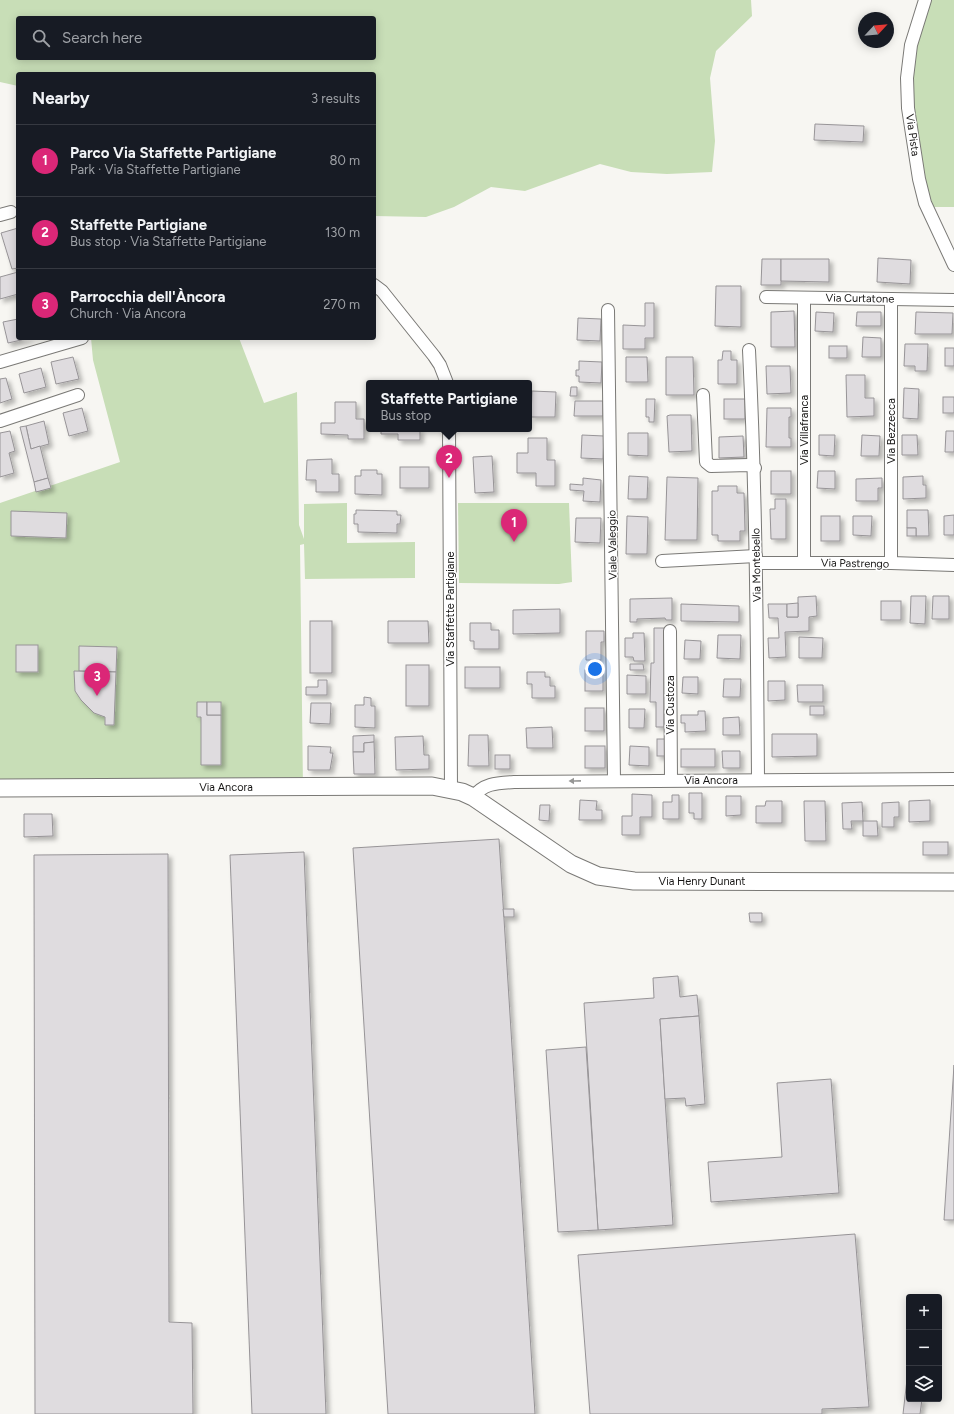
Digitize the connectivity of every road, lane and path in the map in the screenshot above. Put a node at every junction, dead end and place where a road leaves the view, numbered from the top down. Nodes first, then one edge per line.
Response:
1 (925, 0) edge
2 (954, 266) edge
3 (376, 286) edge
4 (766, 298) dead end
5 (804, 298) junction
6 (891, 299) junction
7 (954, 300) edge
8 (608, 310) dead end
9 (75, 340) edge
10 (749, 350) dead end
11 (0, 362) edge
12 (446, 380) edge
13 (78, 395) dead end
14 (704, 395) dead end
15 (0, 421) edge
16 (449, 432) edge
17 (755, 468) junction
18 (756, 559) junction
19 (662, 561) dead end
20 (804, 562) junction
21 (891, 563) junction
22 (954, 565) edge
23 (670, 631) dead end
24 (671, 779) junction
25 (954, 779) edge
26 (614, 780) junction
27 (758, 780) junction
28 (0, 788) edge
29 (451, 789) junction
30 (473, 797) junction
31 (954, 882) edge

1 - 2 street, Via Pista
3 - 12 street
4 - 5 street, Via Curtatone
5 - 6 street, Via Curtatone
5 - 20 street, Via Villafranca
6 - 7 street, Via Curtatone
6 - 21 street, Via Bezzecca
8 - 26 street, Viale Valeggio
9 - 11 street
10 - 17 street, Via Montebello
13 - 15 street
14 - 17 street
16 - 29 street, Via Staffette Partigiane
17 - 18 street, Via Montebello
18 - 19 street, Via Pastrengo
18 - 20 street, Via Pastrengo
18 - 27 street, Via Montebello
20 - 21 street, Via Pastrengo
21 - 22 street, Via Pastrengo
23 - 24 street, Via Custoza
24 - 26 street, Via Ancora
24 - 27 street, Via Ancora
25 - 27 street, Via Ancora
26 -> 30 street, Via Ancora
28 - 29 main road, Via Ancora
29 - 30 main road, Via Ancora
30 - 31 main road, Via Henry Dunant

